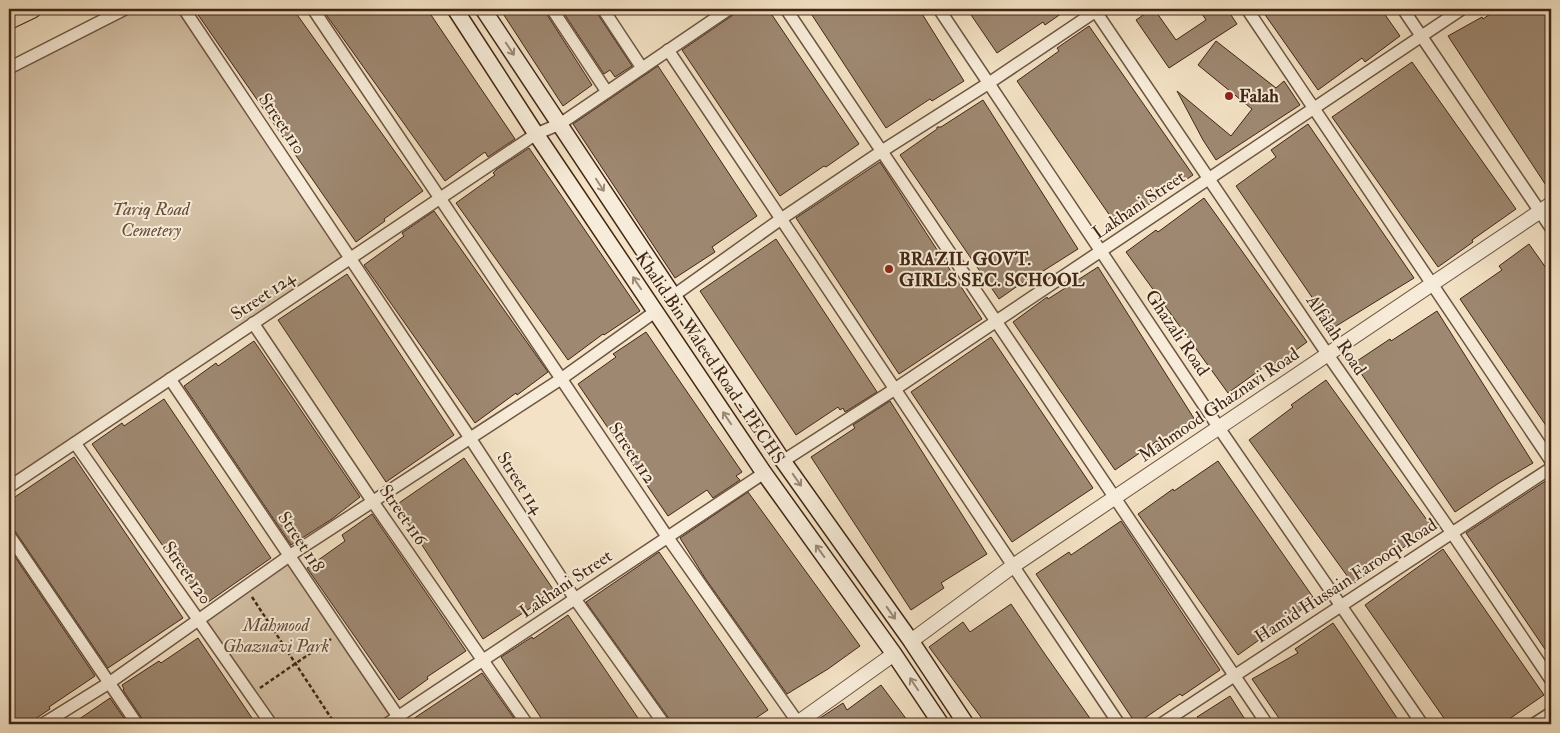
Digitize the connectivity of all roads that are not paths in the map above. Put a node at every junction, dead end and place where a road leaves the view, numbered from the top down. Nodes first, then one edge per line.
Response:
1 (32, 9) edge
2 (126, 9) edge
3 (184, 9) edge
4 (313, 9) edge
5 (455, 9) edge
6 (483, 9) edge
7 (552, 9) edge
8 (603, 9) edge
9 (707, 9) edge
10 (729, 9) edge
11 (786, 9) edge
12 (939, 9) edge
13 (1247, 9) edge
14 (1403, 9) edge
15 (1462, 9) edge
16 (1096, 10) edge
17 (714, 19) junction
18 (9, 20) edge
19 (1422, 36) junction
20 (668, 50) junction
21 (9, 68) edge
22 (642, 68) junction
23 (989, 83) junction
24 (606, 92) junction
25 (1314, 108) junction
26 (560, 124) junction
27 (536, 134) junction
28 (882, 151) junction
29 (1209, 179) junction
30 (439, 199) junction
31 (1546, 208) edge
32 (781, 219) junction
33 (1551, 228) edge
34 (1101, 251) junction
35 (350, 259) junction
36 (1432, 284) junction
37 (673, 296) junction
38 (656, 311) junction
39 (996, 322) junction
40 (253, 324) junction
41 (1328, 355) junction
42 (170, 379) junction
43 (561, 379) junction
44 (895, 389) junction
45 (1219, 428) junction
46 (470, 438) junction
47 (75, 443) junction
48 (783, 461) junction
49 (1551, 461) edge
50 (1551, 468) edge
51 (764, 473) junction
52 (9, 487) edge
53 (1114, 498) junction
54 (373, 502) junction
55 (1452, 533) junction
56 (9, 535) edge
57 (668, 538) junction
58 (290, 556) junction
59 (1013, 566) junction
60 (575, 599) junction
61 (1341, 606) junction
62 (199, 620) junction
63 (910, 640) junction
64 (894, 654) junction
65 (483, 660) junction
66 (1235, 676) junction
67 (1551, 680) edge
68 (109, 683) junction
69 (1551, 713) edge
70 (401, 721) edge
71 (43, 724) edge
72 (137, 724) edge
73 (271, 724) edge
74 (387, 724) edge
75 (527, 724) edge
76 (664, 724) edge
77 (798, 724) edge
78 (941, 724) edge
79 (966, 724) edge
80 (1119, 724) edge
81 (1161, 724) edge
82 (1267, 724) edge
83 (1422, 724) edge
84 (1534, 724) edge

1 - 18 main road
2 - 21 street
3 - 35 street, Street 110
4 - 30 street, Street 112
5 - 27 main road, Khalid Bin Waleed Road - PECHS
6 -> 26 main road, Khalid Bin Waleed Road - PECHS
7 - 24 street
8 - 22 street
9 - 17 street
10 - 17 street, Street 124
11 - 28 street
12 - 23 street, Ghazali Road
13 - 25 street
14 - 19 street
15 - 19 street, Lakhani Street
16 - 23 street
16 - 29 street, Alfalah Road
17 - 20 street, Street 124
19 - 25 street, Lakhani Street
19 - 31 street
20 - 22 street, Street 124
20 - 32 street
22 - 24 street, Street 124
23 - 28 street
23 - 34 street, Ghazali Road
24 - 26 street, Street 124
25 - 29 street, Lakhani Street
25 - 36 street
26 - 27 street, Street 124
26 -> 37 main road, Khalid Bin Waleed Road - PECHS
27 - 30 street, Street 124
38 -> 27 main road, Khalid Bin Waleed Road - PECHS
28 - 32 street
28 - 39 street
29 - 34 street, Lakhani Street
29 - 41 street, Alfalah Road
30 - 35 street, Street 124
30 - 43 street, Street 112
31 - 33 street
31 - 36 street, Mahmood Ghaznavi Road
32 - 37 street
32 - 44 street
34 - 39 street, Lakhani Street
34 - 45 street, Ghazali Road
35 - 40 street, Street 124
35 - 46 street, Street 114
36 - 41 street, Mahmood Ghaznavi Road
36 - 49 street
37 - 48 main road, Khalid Bin Waleed Road - PECHS
38 - 43 street
51 -> 38 main road, Khalid Bin Waleed Road - PECHS
39 - 44 street, Lakhani Street
39 - 53 street
40 - 42 street, Street 124
40 - 54 street, Street 116
41 - 45 street, Mahmood Ghaznavi Road
41 - 55 street, Alfalah Road
42 - 47 street, Street 124
42 - 58 street, Street 118
43 - 46 street
43 - 57 street, Street 112
44 - 48 street, Lakhani Street
44 - 59 street
45 - 53 street, Mahmood Ghaznavi Road
45 - 61 street, Ghazali Road
46 - 54 street
46 - 60 street, Street 114
47 - 52 street, Street 124
47 - 62 street, Street 120
48 -> 63 main road, Khalid Bin Waleed Road - PECHS
50 - 55 street, Hamid Hussain Farooqi Road
51 - 57 street, Lakhani Street
64 -> 51 main road, Khalid Bin Waleed Road - PECHS
53 - 59 street, Mahmood Ghaznavi Road
53 - 66 street
54 - 58 street
54 - 65 street, Street 116
55 - 61 street, Hamid Hussain Farooqi Road
55 - 67 street, Alfalah Road
56 - 68 street
57 - 60 street, Lakhani Street
57 - 77 street, Street 112
58 - 62 street
58 - 70 street, Street 118
59 - 63 street, Mahmood Ghaznavi Road
59 - 80 street
60 - 65 street, Lakhani Street
60 - 76 street, Street 114
61 - 66 street, Hamid Hussain Farooqi Road
61 - 83 street, Ghazali Road
62 - 68 street
62 - 73 street, Street 120
63 - 79 main road, Khalid Bin Waleed Road - PECHS
64 - 77 street
78 -> 64 main road, Khalid Bin Waleed Road - PECHS
65 - 70 street, Lakhani Street
65 - 75 street, Street 116
66 - 81 street, Hamid Hussain Farooqi Road
66 - 82 street
68 - 71 street
68 - 72 street
69 - 84 street
70 - 74 street, Lakhani Street

